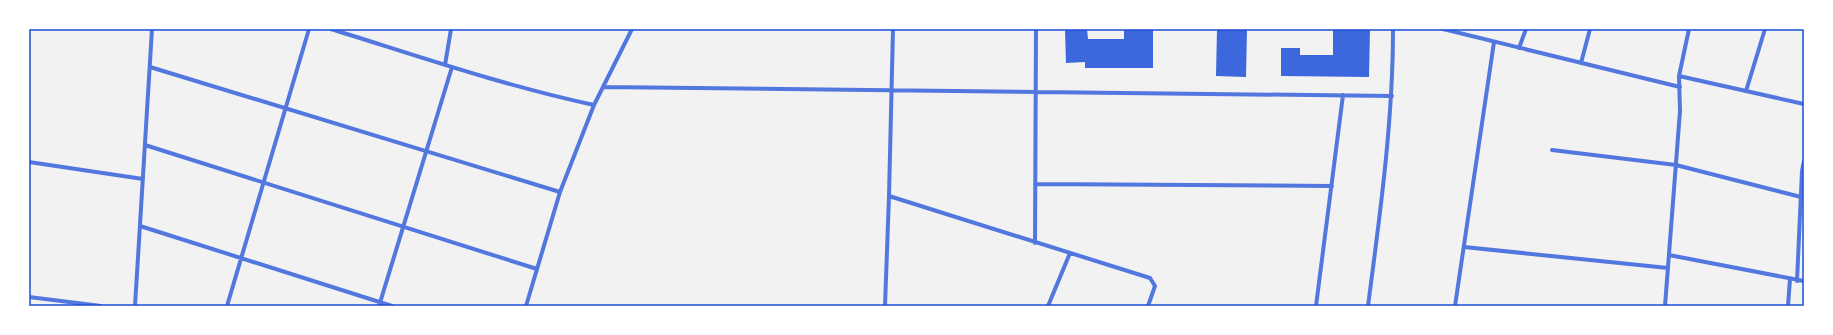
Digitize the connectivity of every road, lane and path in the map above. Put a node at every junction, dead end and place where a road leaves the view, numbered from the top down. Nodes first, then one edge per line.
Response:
1 (152, 29) edge
2 (309, 29) edge
3 (331, 29) edge
4 (451, 29) edge
5 (632, 29) edge
6 (893, 29) edge
7 (1036, 29) edge
8 (1393, 29) edge
9 (1443, 29) edge
10 (1526, 29) edge
11 (1590, 29) edge
12 (1689, 29) edge
13 (1765, 29) edge
14 (1494, 42) junction
15 (1519, 48) junction
16 (1581, 63) junction
17 (445, 65) junction
18 (150, 67) junction
19 (452, 67) junction
20 (1679, 76) junction
21 (603, 87) junction
22 (1680, 87) junction
23 (892, 90) junction
24 (1746, 91) junction
25 (1035, 92) junction
26 (1343, 95) junction
27 (1392, 96) junction
28 (594, 104) junction
29 (1804, 104) edge
30 (285, 108) junction
31 (145, 145) junction
32 (1552, 150) dead end
33 (426, 151) junction
34 (1804, 161) edge
35 (29, 162) edge
36 (1676, 165) junction
37 (143, 179) junction
38 (263, 183) junction
39 (1035, 184) junction
40 (1332, 186) junction
41 (560, 192) junction
42 (889, 196) junction
43 (1801, 197) junction
44 (140, 226) junction
45 (403, 228) junction
46 (1035, 243) junction
47 (1464, 247) junction
48 (1070, 253) junction
49 (1669, 255) junction
50 (241, 258) junction
51 (1668, 268) junction
52 (537, 269) junction
53 (1790, 279) junction
54 (1797, 281) junction
55 (1804, 281) edge
56 (29, 297) edge
57 (379, 304) edge
58 (101, 306) edge
59 (135, 306) edge
60 (227, 306) edge
61 (392, 306) edge
62 (526, 306) edge
63 (885, 306) edge
64 (1048, 306) edge
65 (1148, 306) edge
66 (1316, 306) edge
67 (1368, 306) edge
68 (1455, 306) edge
69 (1664, 306) edge
70 (1788, 306) edge

1 - 18 street
2 - 30 street
3 - 17 street
4 - 17 street
5 - 21 street
6 - 23 street
7 - 25 street
8 - 27 street
9 - 14 street
10 - 15 street
11 - 16 street
12 - 20 street
13 - 24 street
14 - 15 street
14 - 47 street
15 - 16 street
16 - 22 street
17 - 19 street
18 - 30 street
18 - 31 street
19 - 28 street
19 - 33 street
20 - 22 street
20 - 24 street
21 - 23 street
21 - 28 street
22 - 36 street
23 - 25 street
23 - 42 street
24 - 29 street
25 - 26 street
25 - 39 street
26 - 27 street
26 - 40 street
27 - 67 street
28 - 41 street
30 - 33 street
30 - 38 street
31 - 37 street
31 - 38 street
32 - 36 street
33 - 41 street
33 - 45 street
34 - 43 street
35 - 37 street
36 - 43 street
36 - 49 street
37 - 44 street
38 - 45 street
38 - 50 street
39 - 40 street
39 - 46 street
40 - 66 street
41 - 52 street
42 - 46 street
42 - 63 street
43 - 54 street
44 - 50 street
44 - 59 street
45 - 52 street
45 - 57 street
46 - 48 street
47 - 51 street
47 - 68 street
48 - 64 street
48 - 65 street
49 - 51 street
49 - 53 street
50 - 57 street
50 - 60 street
51 - 69 street
52 - 62 street
53 - 54 street
53 - 70 street
54 - 55 street
56 - 58 street
57 - 61 street

